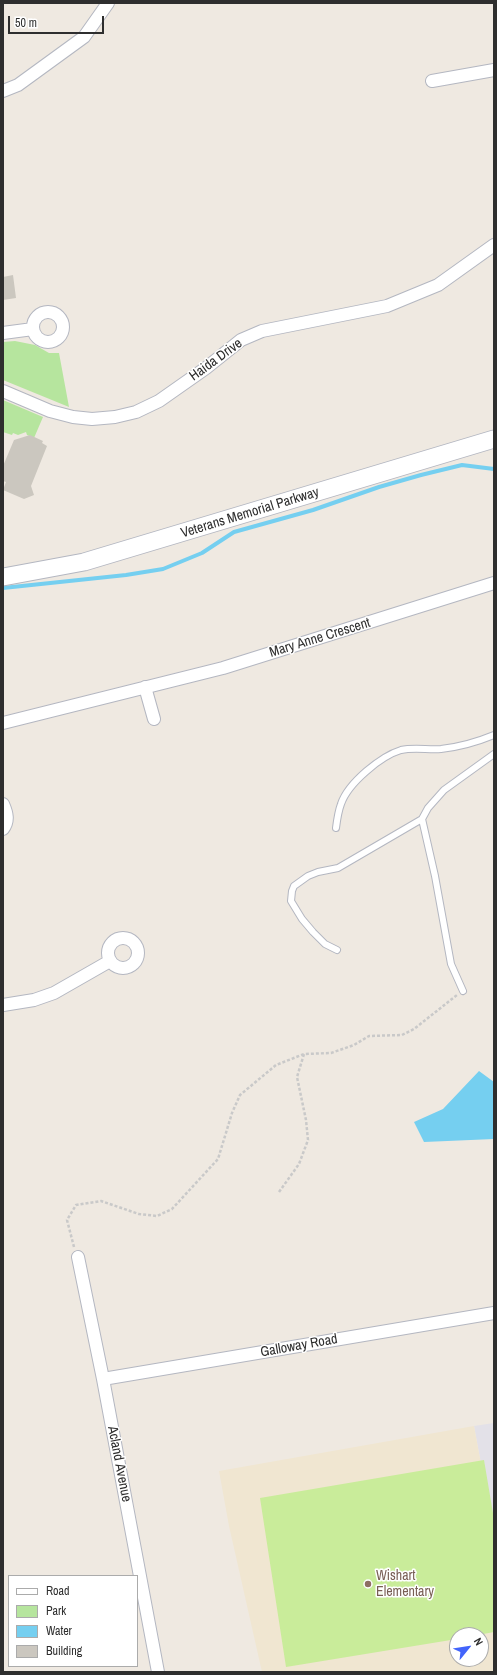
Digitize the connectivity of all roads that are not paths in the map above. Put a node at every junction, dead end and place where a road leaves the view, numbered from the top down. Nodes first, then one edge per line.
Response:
1 (108, 3) edge
2 (494, 70) edge
3 (432, 81) dead end
4 (3, 91) edge
5 (494, 245) edge
6 (33, 329) dead end
7 (3, 334) edge
8 (3, 391) edge
9 (494, 439) edge
10 (3, 577) edge
11 (494, 583) edge
12 (145, 687) junction
13 (154, 718) dead end
14 (3, 722) edge
15 (494, 735) edge
16 (494, 754) edge
17 (3, 804) edge
18 (422, 819) junction
19 (336, 828) dead end
20 (3, 829) edge
21 (337, 950) dead end
22 (110, 961) dead end
23 (463, 991) road end
24 (3, 1005) edge
25 (78, 1257) road end
26 (494, 1312) edge
27 (103, 1379) junction
28 (158, 1672) edge

1 - 4 street
2 - 3 street
5 - 8 street, Haida Drive
6 - 7 street
9 - 10 main road, Veterans Memorial Parkway
11 - 12 street, Mary Anne Crescent
12 - 13 street
12 - 14 street, Mary Anne Crescent
15 - 19 lane
16 - 18 lane
17 - 20 street
18 - 21 lane
18 - 23 lane
22 - 24 street
25 - 27 street, Acland Avenue
26 - 27 street, Galloway Road
27 - 28 street, Acland Avenue

